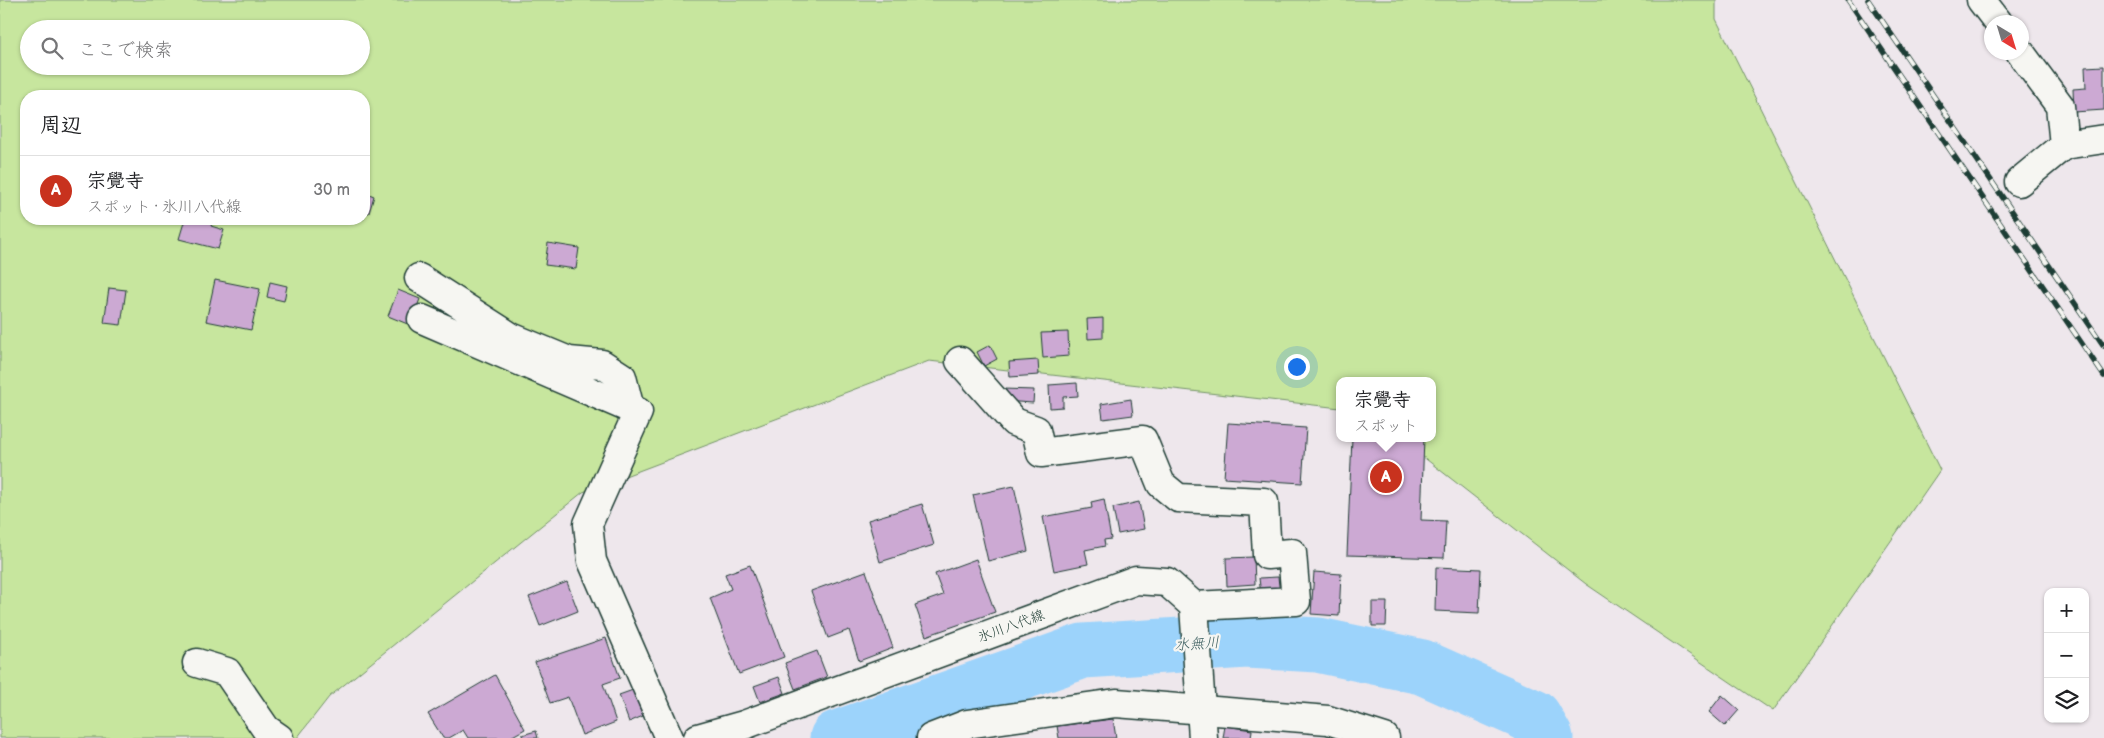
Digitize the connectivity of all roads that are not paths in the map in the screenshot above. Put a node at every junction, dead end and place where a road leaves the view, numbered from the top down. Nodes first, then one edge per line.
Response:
1 (1981, 0) edge
2 (1993, 15) edge
3 (2026, 60) edge
4 (2104, 139) edge
5 (2064, 145) junction
6 (2019, 182) dead end
7 (419, 278) dead end
8 (422, 319) dead end
9 (960, 361) dead end
10 (630, 409) junction
11 (1195, 614) junction
12 (198, 663) dead end
13 (1201, 706) junction
14 (279, 738) edge
15 (669, 738) edge
16 (698, 738) edge
17 (931, 738) edge
18 (1203, 738) edge
19 (1385, 738) edge

1 - 2 street
3 - 5 street
4 - 5 street
5 - 6 street
7 - 10 street
8 - 10 street
9 - 11 street
10 - 15 street
11 - 13 street
11 - 16 street, 氷川八代線
12 - 14 street
13 - 17 street
13 - 18 street
13 - 19 street

